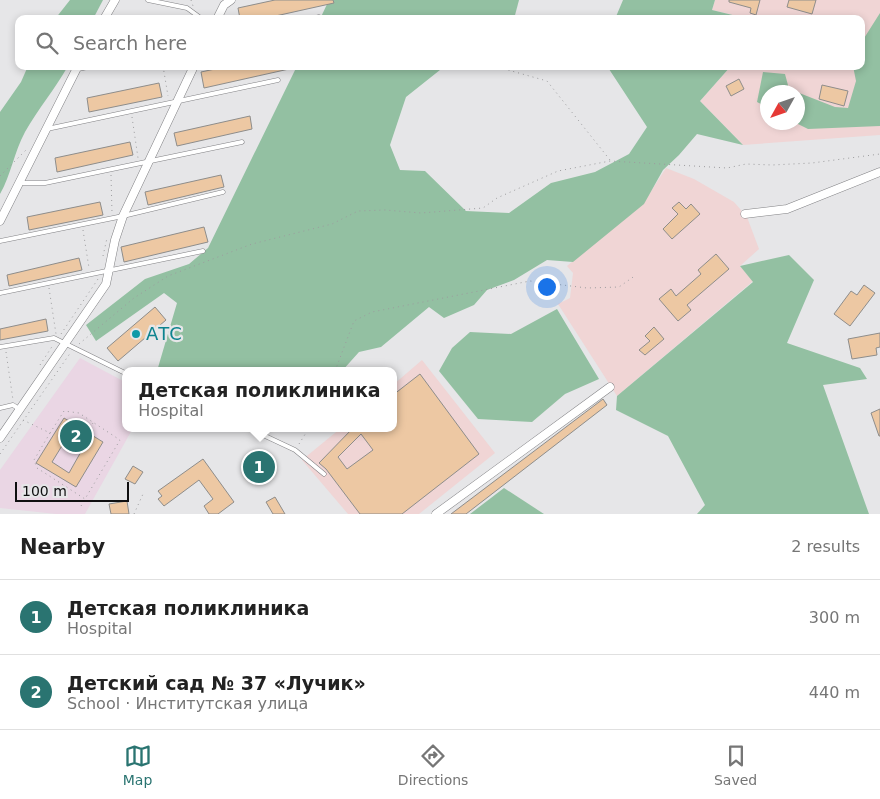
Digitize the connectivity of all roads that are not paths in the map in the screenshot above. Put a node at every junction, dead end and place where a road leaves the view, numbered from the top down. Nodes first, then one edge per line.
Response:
1 (115, 0) edge
2 (148, 0) edge
3 (232, 0) edge
4 (106, 15) edge
5 (197, 15) edge
6 (219, 15) edge
7 (76, 70) edge
8 (192, 70) edge
9 (278, 80) dead end
10 (179, 100) junction
11 (47, 129) junction
12 (242, 142) dead end
13 (151, 161) junction
14 (880, 172) edge
15 (21, 183) junction
16 (223, 192) dead end
17 (745, 214) dead end
18 (123, 216) junction
19 (0, 221) edge
20 (0, 241) edge
21 (202, 251) dead end
22 (106, 273) junction
23 (0, 294) edge
24 (66, 343) junction
25 (2, 347) edge
26 (122, 371) edge
27 (610, 387) dead end
28 (0, 408) edge
29 (17, 408) junction
30 (257, 432) edge
31 (0, 438) edge
32 (324, 474) dead end
33 (436, 514) edge

1 - 4 street
2 - 5 lane
3 - 6 street
7 - 11 street
8 - 10 street
9 - 10 lane
10 - 11 lane
10 - 13 street
11 - 15 street
12 - 13 lane
13 - 15 lane
13 - 18 street
14 - 17 street
15 - 19 street
16 - 18 lane
18 - 20 lane
18 - 22 street
21 - 22 lane
22 - 23 lane
22 - 24 street
24 - 25 lane
24 - 26 lane
24 - 29 street
27 - 33 street
28 - 29 lane
29 - 31 street
30 - 32 lane

